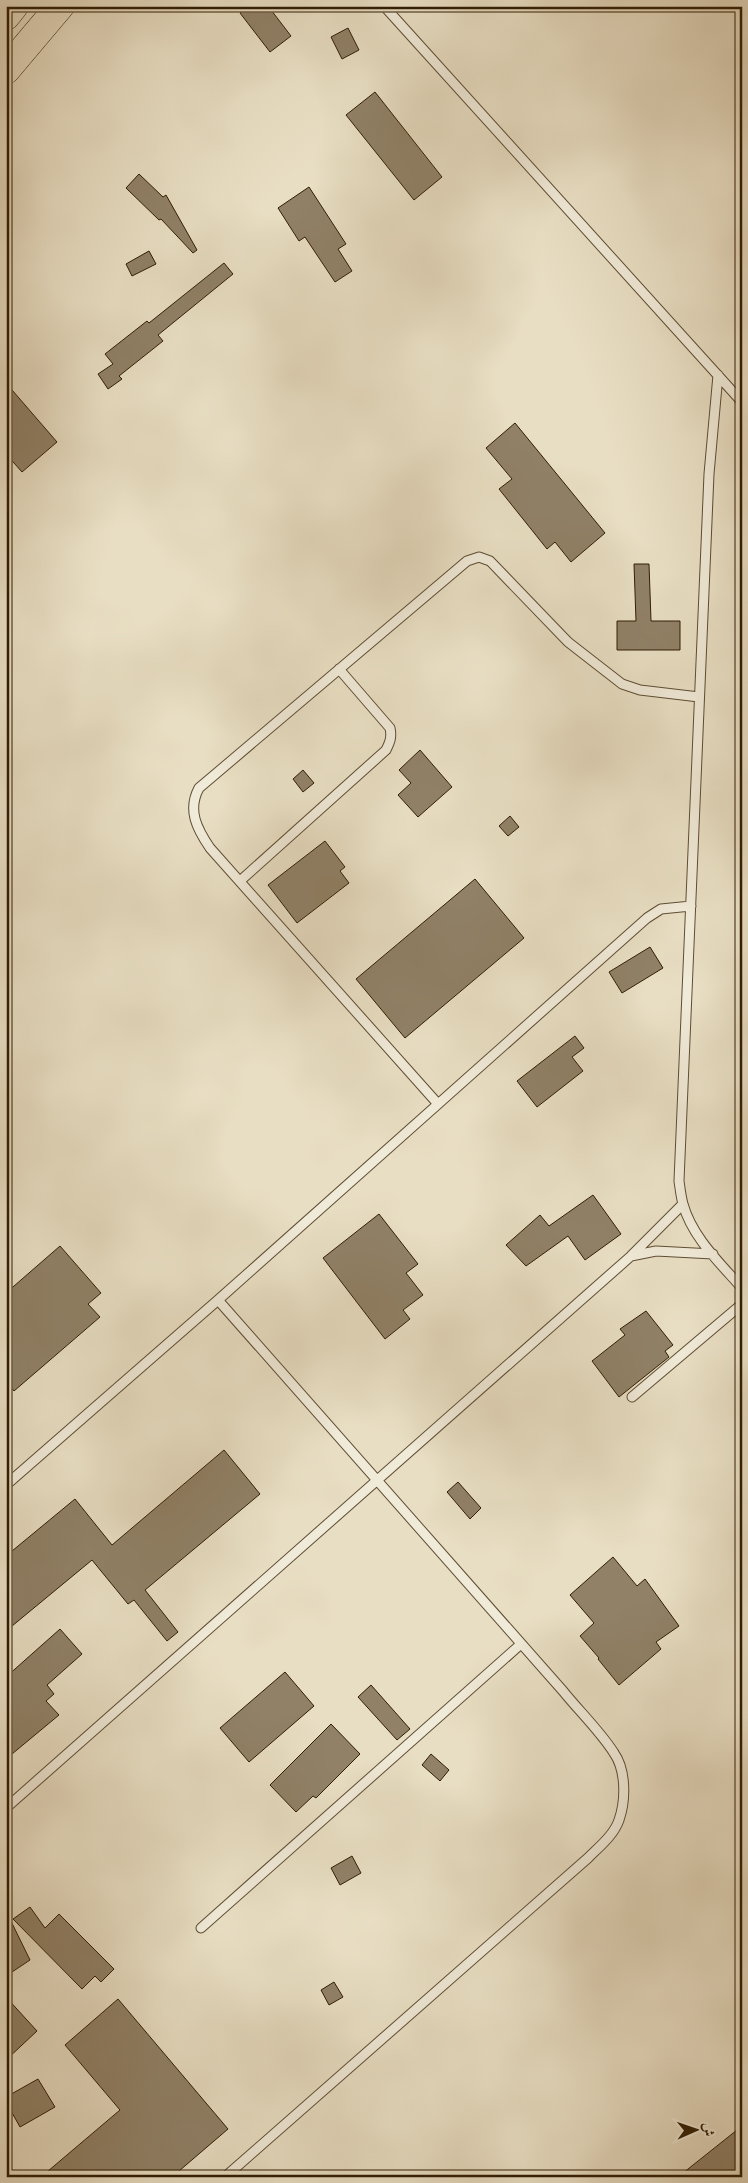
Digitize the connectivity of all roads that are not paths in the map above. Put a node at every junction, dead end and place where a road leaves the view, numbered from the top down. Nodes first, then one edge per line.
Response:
1 (14, 6) edge
2 (60, 6) edge
3 (384, 6) edge
4 (6, 16) edge
5 (6, 70) edge
6 (718, 375) junction
7 (742, 402) edge
8 (339, 669) junction
9 (699, 697) junction
10 (240, 881) junction
11 (690, 906) junction
12 (438, 1104) junction
13 (683, 1204) junction
14 (713, 1254) junction
15 (631, 1256) junction
16 (742, 1288) edge
17 (218, 1300) junction
18 (742, 1304) edge
19 (632, 1397) dead end
20 (376, 1482) junction
21 (6, 1485) edge
22 (521, 1644) junction
23 (6, 1808) edge
24 (201, 1928) dead end
25 (225, 2177) edge

1 - 4 highway
2 - 5 highway
3 - 6 lane
6 - 7 lane
6 - 9 lane
8 - 9 lane
8 - 10 lane
8 - 10 lane
9 - 11 lane
10 - 12 lane
11 - 12 lane
11 - 13 lane
12 - 17 lane
13 - 14 lane
13 - 15 lane
14 - 15 lane
14 - 16 lane
15 - 20 lane
17 - 20 lane
17 - 21 lane
18 - 19 lane
20 - 22 lane
20 - 23 lane
22 - 24 lane
22 - 25 lane

